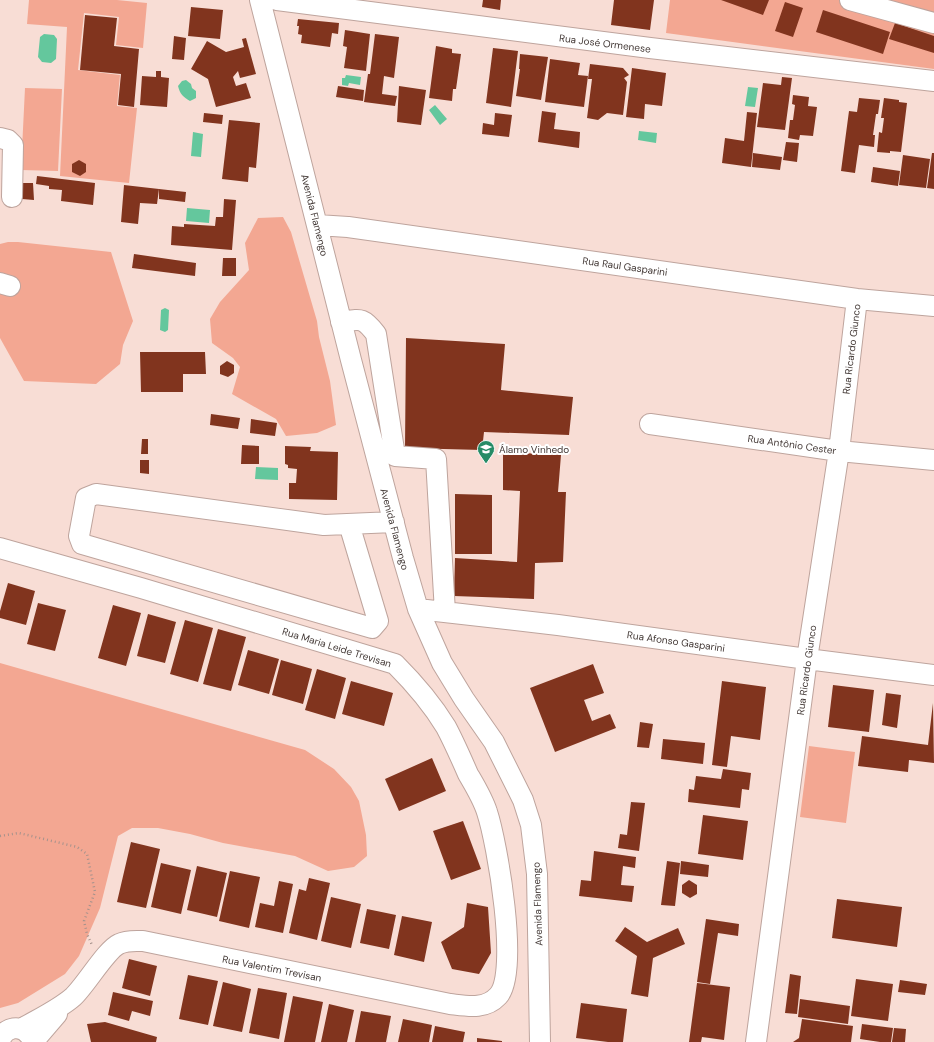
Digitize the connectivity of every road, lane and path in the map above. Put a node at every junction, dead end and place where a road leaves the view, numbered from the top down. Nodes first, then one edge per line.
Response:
1 (260, 0) edge
2 (277, 0) edge
3 (850, 0) edge
4 (934, 23) edge
5 (934, 81) edge
6 (0, 138) edge
7 (12, 197) dead end
8 (317, 224) junction
9 (858, 299) junction
10 (934, 306) edge
11 (341, 322) junction
12 (650, 424) dead end
13 (839, 451) junction
14 (934, 460) edge
15 (394, 522) junction
16 (349, 524) junction
17 (0, 548) edge
18 (418, 609) junction
19 (445, 612) junction
20 (807, 659) junction
21 (934, 675) edge
22 (0, 836) edge
23 (93, 946) dead end
24 (499, 995) joint
25 (15, 1036) edge
26 (540, 1042) edge
27 (756, 1042) edge

1 - 8 street, Avenida Flamengo
2 - 5 street, Rua José Ormenese
3 - 4 street
6 - 7 street
8 - 9 street, Rua Raul Gasparini
8 - 11 street, Avenida Flamengo
9 - 10 street, Rua Raul Gasparini
9 - 13 street, Rua Ricardo Giunco
11 - 15 street, Avenida Flamengo
11 - 19 street
12 - 13 street, Rua Antônio Cester
13 - 14 street, Rua Antônio Cester
13 - 20 street, Rua Ricardo Giunco
15 - 16 street
15 - 18 street, Avenida Flamengo
16 - 16 street
17 - 24 street, Rua Maria Leide Trevisan
18 - 19 street, Rua Afonso Gasparini
18 - 26 street, Avenida Flamengo
19 - 20 street, Rua Afonso Gasparini
20 - 21 street, Rua Afonso Gasparini
20 - 27 street, Rua Ricardo Giunco
22 - 23 path
24 - 25 street, Rua Valentim Trevisan

